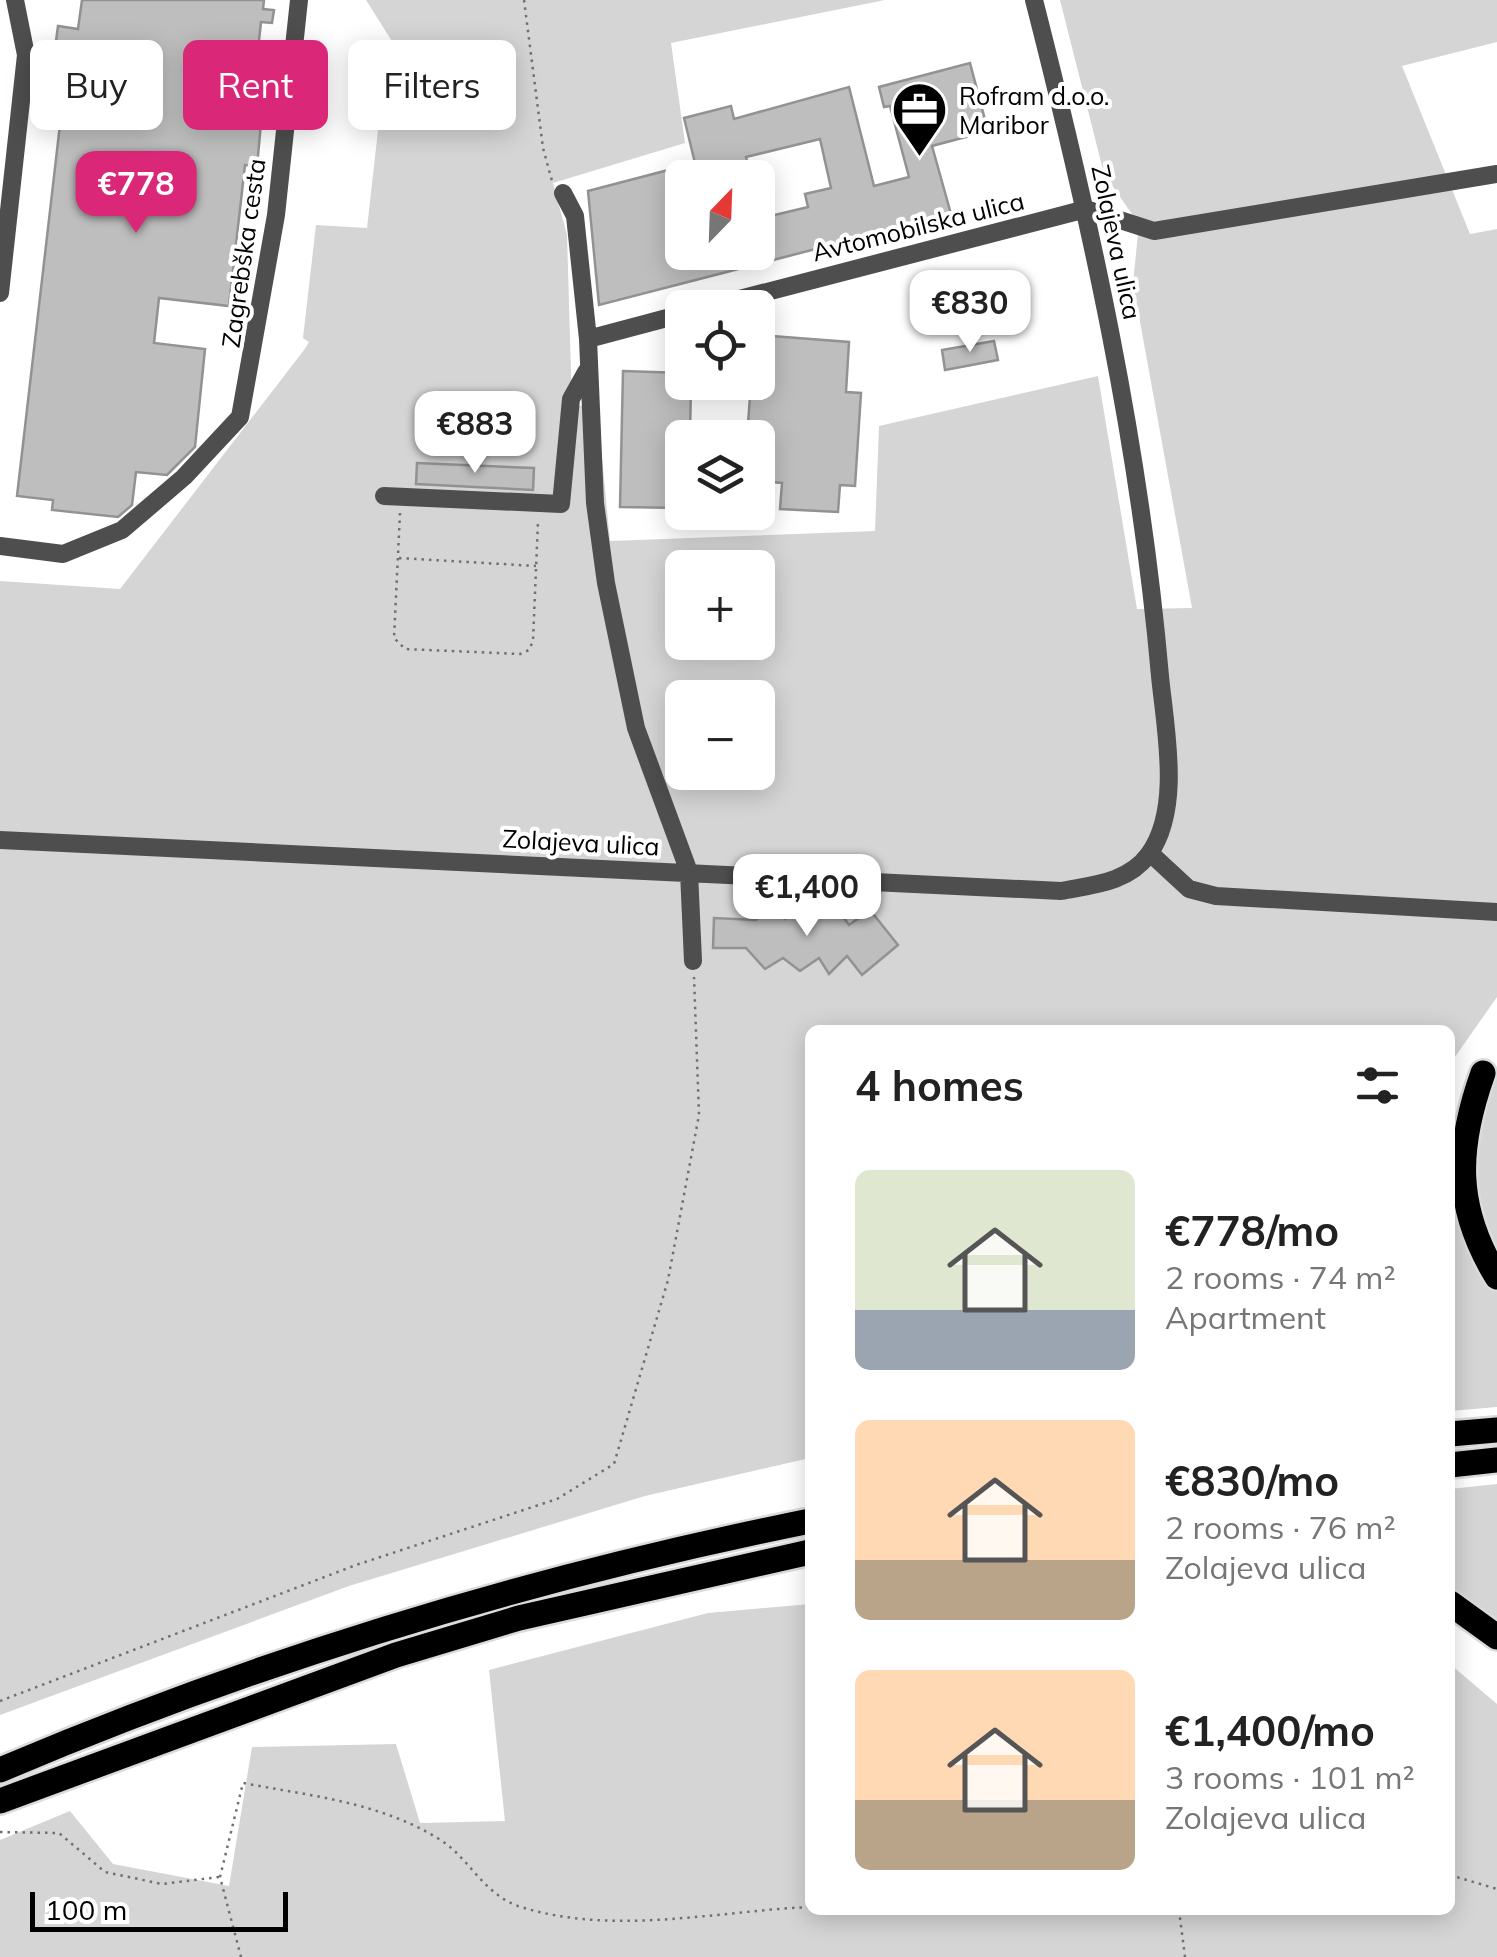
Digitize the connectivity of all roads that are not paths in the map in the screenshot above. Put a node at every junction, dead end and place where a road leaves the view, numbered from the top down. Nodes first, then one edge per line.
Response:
1 (15, 0) edge
2 (299, 0) edge
3 (1034, 0) edge
4 (1497, 174) edge
5 (562, 193) road end
6 (1086, 209) junction
7 (774, 290) edge
8 (0, 294) edge
9 (665, 319) edge
10 (588, 339) junction
11 (588, 367) junction
12 (393, 496) road end
13 (0, 546) edge
14 (0, 840) edge
15 (1150, 853) junction
16 (689, 872) junction
17 (1497, 912) edge
18 (694, 961) road end
19 (1497, 1051) edge
20 (1483, 1073) junction
21 (1455, 1115) edge
22 (1497, 1278) edge
23 (1497, 1430) edge
24 (1455, 1434) edge
25 (1497, 1460) edge
26 (1455, 1464) edge
27 (805, 1522) edge
28 (805, 1553) edge
29 (1455, 1606) edge
30 (1497, 1637) edge
31 (0, 1770) edge
32 (0, 1801) edge

1 - 8 street
2 - 13 street, Zagrebška cesta
3 - 6 street, Zolajeva ulica
4 - 6 street
5 - 10 street
6 - 7 street, Avtomobilska ulica
6 - 15 street, Zolajeva ulica
9 - 10 street
10 - 11 street
11 - 12 street
11 - 16 street
14 - 16 street, Zolajeva ulica
15 - 16 street, Zolajeva ulica
15 - 17 street
16 - 18 street
19 - 20 highway
20 - 21 highway
20 - 22 highway
23 - 24 highway
25 - 26 highway
27 - 31 highway
28 - 32 highway
29 - 30 highway

